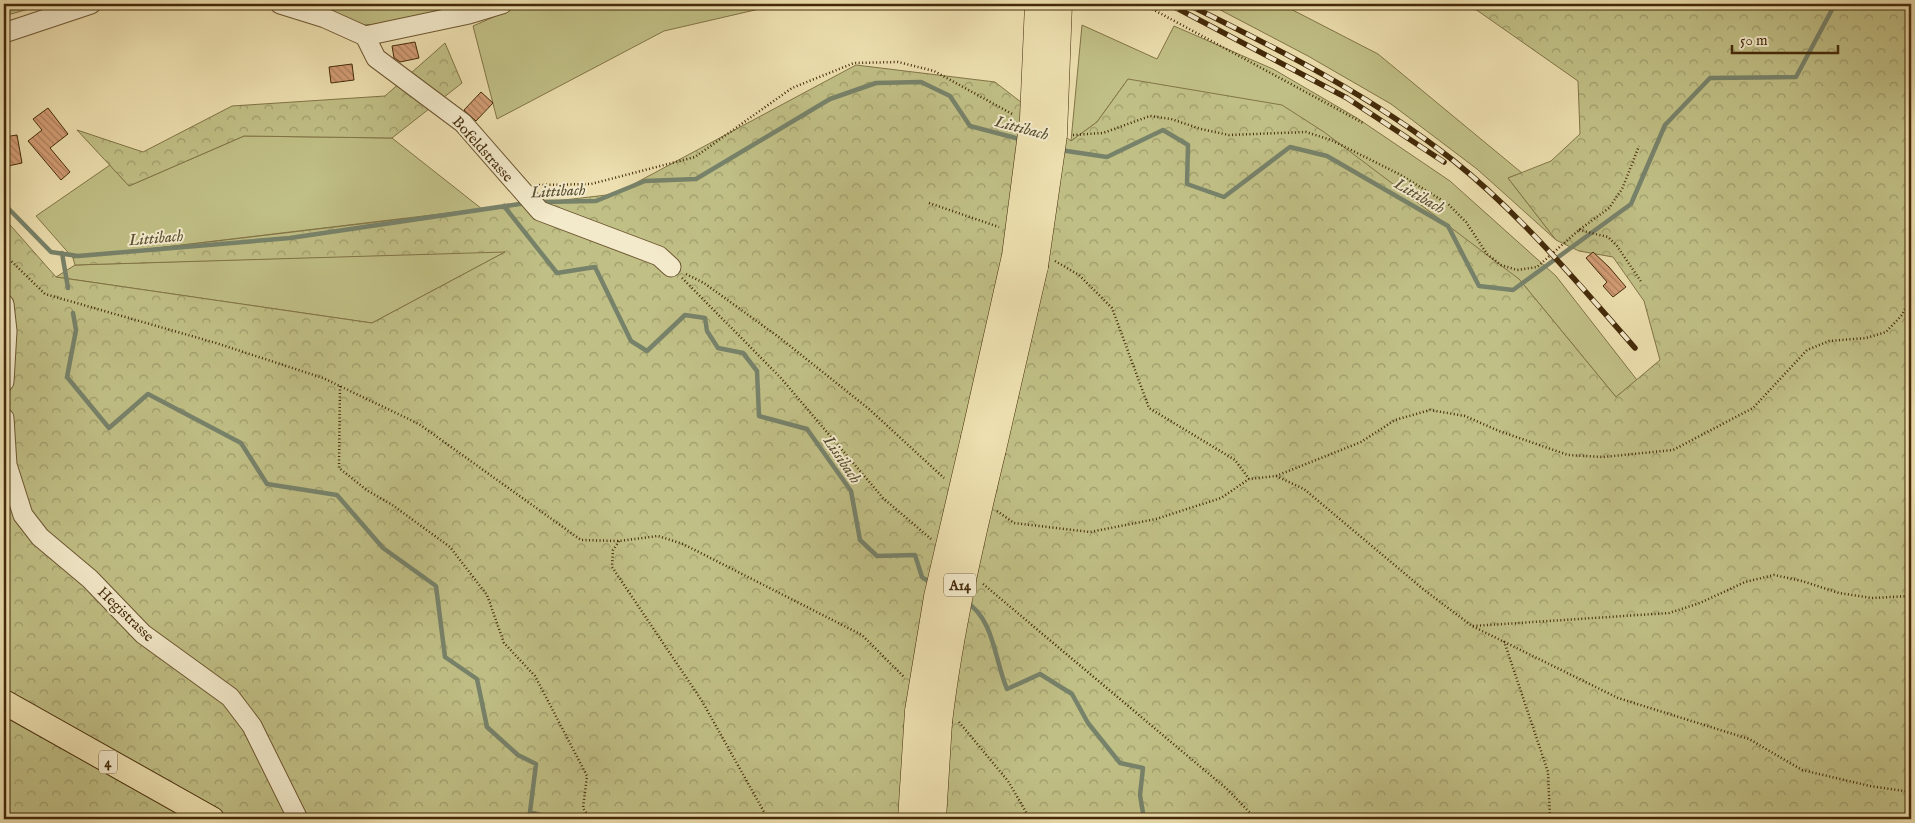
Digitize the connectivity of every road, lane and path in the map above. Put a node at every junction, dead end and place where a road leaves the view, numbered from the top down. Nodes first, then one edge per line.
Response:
1 (91, 4) edge
2 (280, 4) edge
3 (502, 4) edge
4 (1038, 4) edge
5 (1058, 4) edge
6 (1144, 4) edge
7 (4, 33) edge
8 (365, 36) junction
9 (1021, 117) dead end
10 (1363, 123) dead end
11 (1070, 135) dead end
12 (1638, 146) dead end
13 (519, 189) junction
14 (929, 203) dead end
15 (1001, 228) dead end
16 (1579, 230) junction
17 (4, 254) edge
18 (1032, 259) junction
19 (671, 267) joint
20 (1642, 282) dead end
21 (1911, 297) edge
22 (4, 304) edge
23 (4, 382) edge
24 (340, 386) junction
25 (4, 418) edge
26 (1276, 476) junction
27 (945, 478) dead end
28 (1249, 479) junction
29 (990, 506) dead end
30 (619, 541) junction
31 (1911, 596) edge
32 (1472, 626) junction
33 (1504, 641) junction
34 (908, 681) dead end
35 (4, 702) edge
36 (937, 717) junction
37 (1911, 792) edge
38 (212, 819) edge
39 (298, 819) edge
40 (590, 819) edge
41 (768, 819) edge
42 (912, 819) edge
43 (932, 819) edge
44 (1030, 819) edge
45 (1550, 819) edge

1 - 7 street
2 - 8 street
3 - 8 street
4 - 18 highway, A14, bridge
5 - 18 highway, A14, bridge
6 - 10 path
8 - 13 street, Bofeldstrasse
9 - 13 path
11 - 16 path
12 - 16 path
13 - 19 street, Bofeldstrasse
14 - 15 path
16 - 20 path
17 - 24 path
18 - 28 path
18 - 36 highway, A14, bridge
19 - 27 path
21 - 26 path
22 - 23 street
24 - 30 path
24 - 40 path
25 - 39 street, Hegistrasse
26 - 28 path
26 - 32 path
28 - 29 path
30 - 34 path
30 - 41 path
31 - 32 path
32 - 33 path
33 - 37 path
33 - 45 path
35 - 38 main road, 4
36 - 42 highway, A14
36 - 43 highway, A14
36 - 44 path

